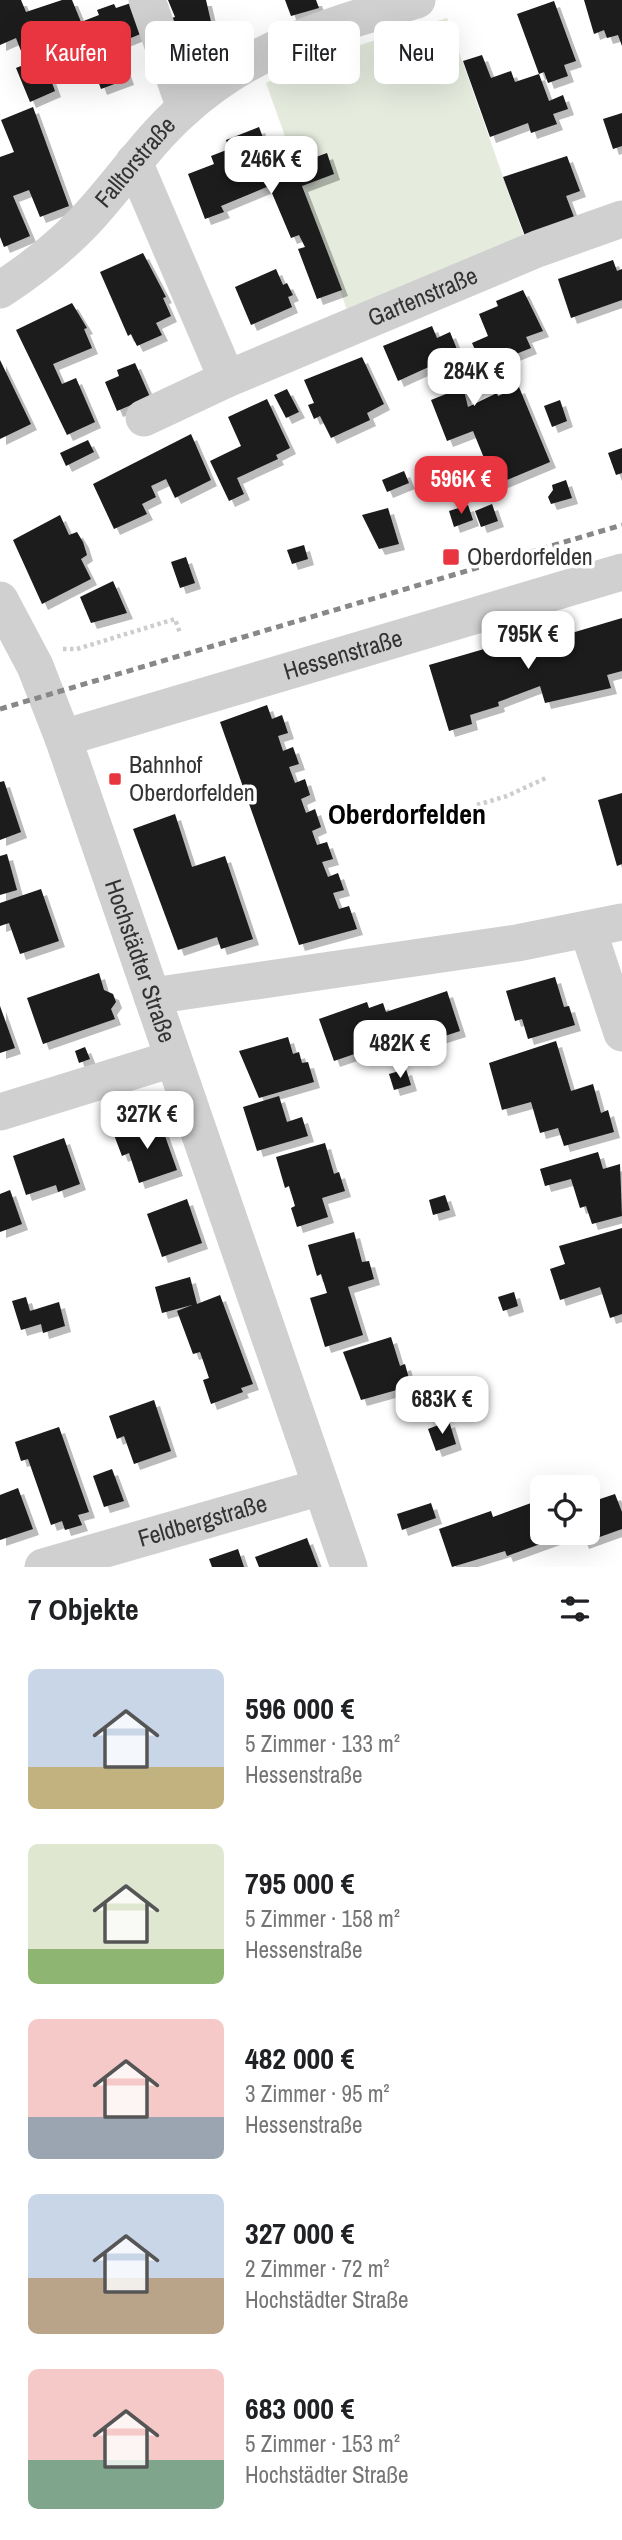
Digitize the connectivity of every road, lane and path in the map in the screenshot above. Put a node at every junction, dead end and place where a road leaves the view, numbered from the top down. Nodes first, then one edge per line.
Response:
1 (147, 0) edge
2 (417, 0) edge
3 (185, 108) junction
4 (134, 162) junction
5 (622, 219) edge
6 (0, 290) edge
7 (228, 379) junction
8 (144, 418) dead end
9 (622, 572) edge
10 (0, 600) edge
11 (180, 633) dead end
12 (27, 649) junction
13 (63, 738) junction
14 (548, 777) dead end
15 (477, 805) dead end
16 (605, 926) edge
17 (152, 996) junction
18 (622, 1033) edge
19 (172, 1059) junction
20 (0, 1112) edge
21 (321, 1487) junction
22 (43, 1567) edge
23 (349, 1567) edge

1 - 3 street, Falltorstraße
2 - 3 street
3 - 4 street, Falltorstraße
4 - 6 street, Falltorstraße
4 - 7 street
5 - 7 street, Gartenstraße
7 - 8 street, Gartenstraße
9 - 13 street, Hessenstraße
10 - 12 street, Hochstädter Straße
11 - 12 path
12 - 13 street, Hochstädter Straße
13 - 17 street, Hochstädter Straße
14 - 15 path
16 - 17 street
16 - 18 street
17 - 19 street, Hochstädter Straße
19 - 20 street
19 - 21 street, Hochstädter Straße
21 - 22 street, Feldbergstraße
21 - 23 street, Hochstädter Straße

